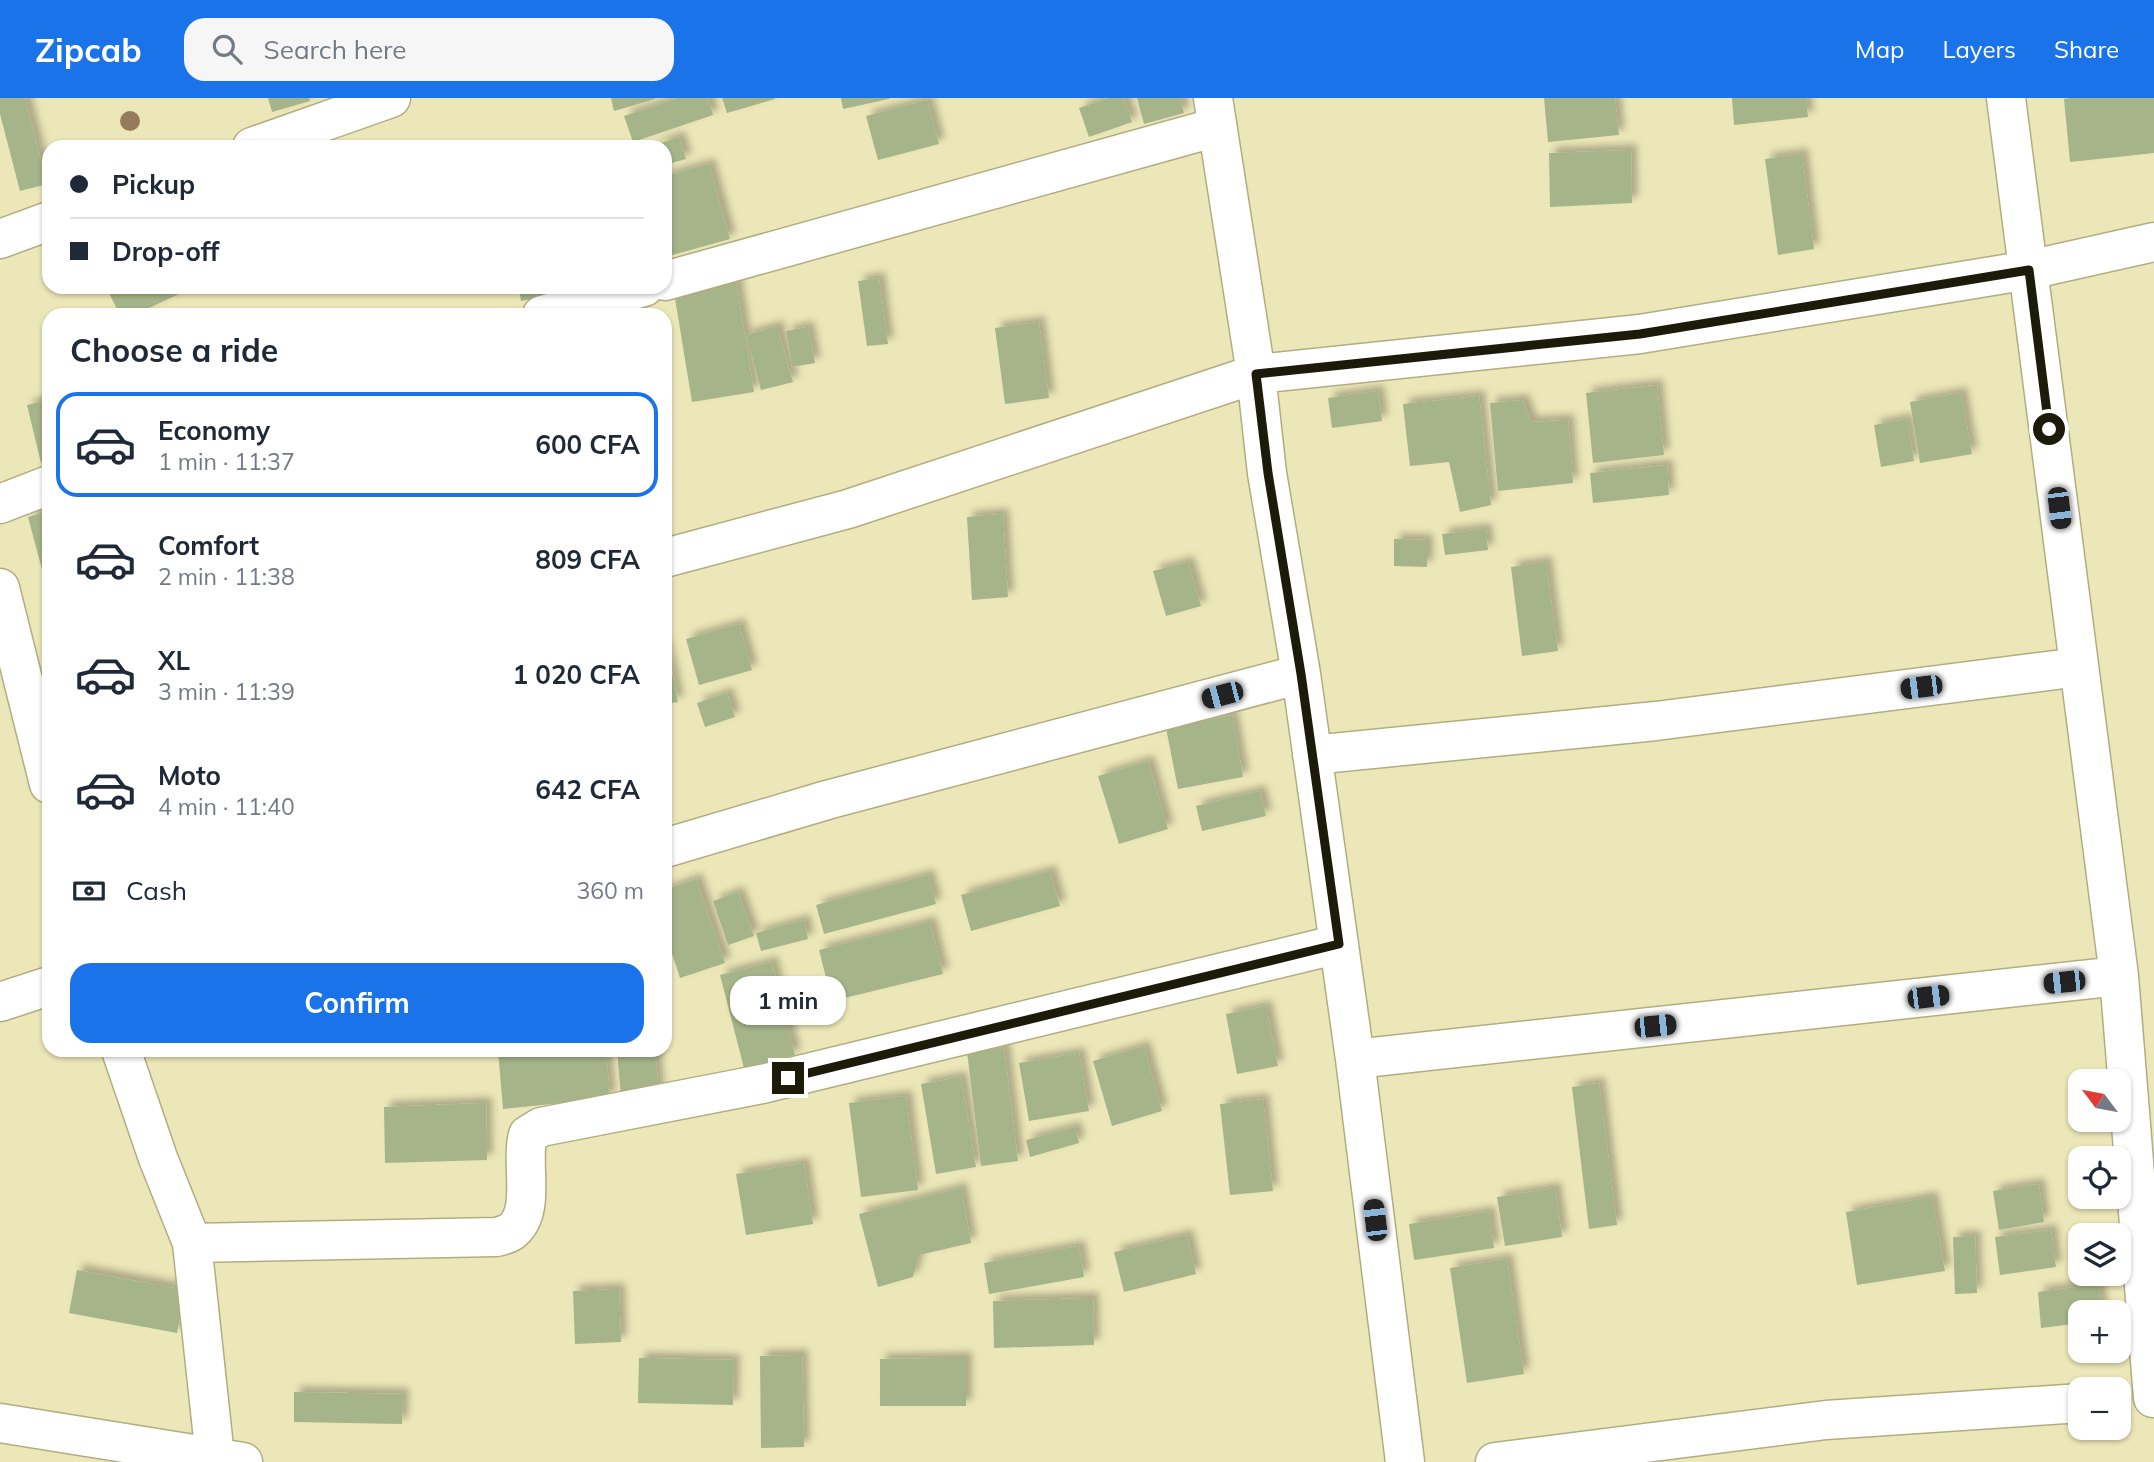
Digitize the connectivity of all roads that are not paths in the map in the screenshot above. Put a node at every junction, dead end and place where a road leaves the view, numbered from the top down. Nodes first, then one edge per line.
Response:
1 (391, 98) edge
2 (2007, 98) edge
3 (1215, 112) edge
4 (272, 140) edge
5 (42, 224) edge
6 (0, 239) edge
7 (2154, 242) edge
8 (2029, 270) junction
9 (672, 279) edge
10 (618, 294) edge
11 (568, 308) edge
12 (1256, 374) junction
13 (42, 488) edge
14 (0, 504) edge
15 (672, 556) edge
16 (0, 588) edge
17 (2079, 667) junction
18 (1301, 674) junction
19 (16, 719) edge
20 (1312, 755) junction
21 (42, 761) edge
22 (672, 846) edge
23 (1339, 944) junction
24 (2119, 976) junction
25 (42, 988) edge
26 (0, 1002) edge
27 (123, 1057) edge
28 (1355, 1059) junction
29 (192, 1243) junction
30 (2142, 1399) edge
31 (2068, 1404) edge
32 (0, 1423) edge
33 (206, 1458) edge
34 (1405, 1462) edge
35 (1495, 1462) edge

1 - 4 street
2 - 8 street
3 - 9 street
3 - 12 street
5 - 6 street
7 - 8 street
8 - 12 street
8 - 17 street
10 - 11 street
12 - 15 street
12 - 18 street
13 - 14 street
16 - 19 street
17 - 20 street
17 - 24 street
18 - 20 street
18 - 22 street
19 - 21 street
20 - 23 street
23 - 28 street
23 - 29 street
24 - 28 street
24 - 30 street
25 - 26 street
27 - 29 street
28 - 34 street
29 - 33 street
31 - 35 street
32 - 33 street

